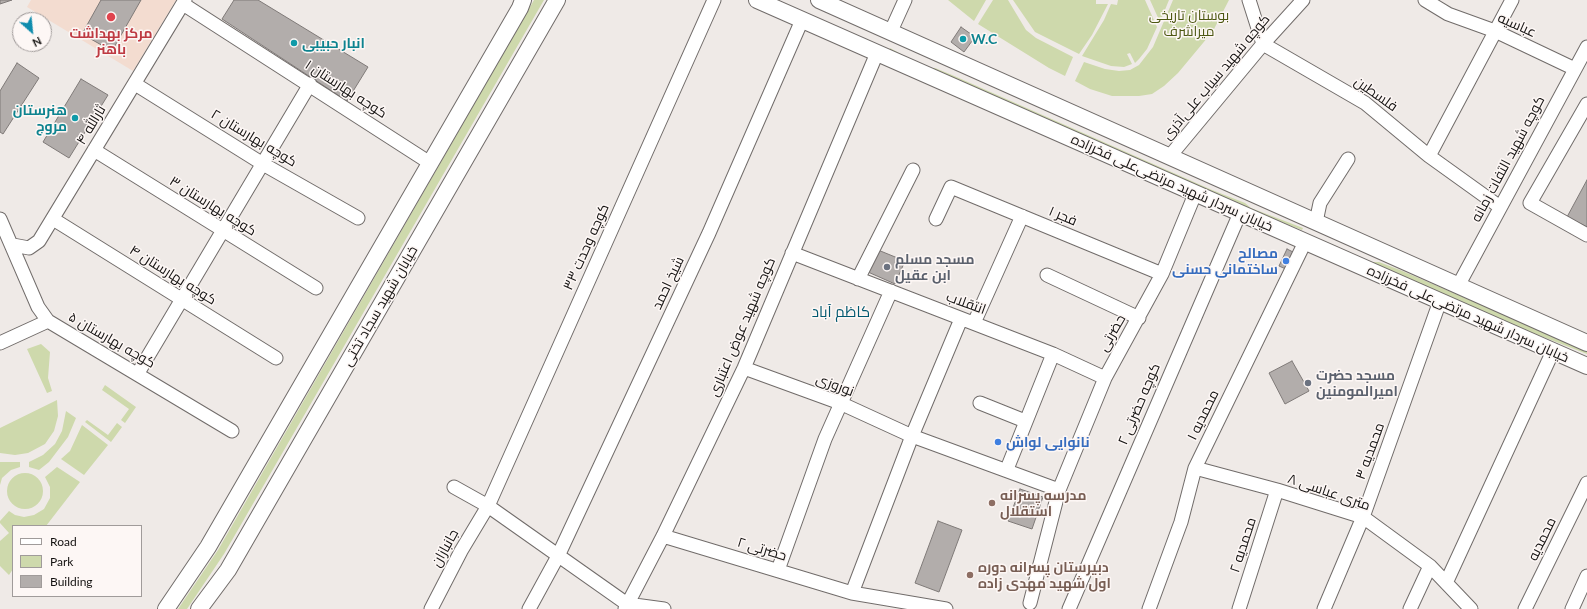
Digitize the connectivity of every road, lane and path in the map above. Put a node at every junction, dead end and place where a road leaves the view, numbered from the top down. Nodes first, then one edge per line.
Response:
1 (523, 0) edge
2 (558, 0) edge
3 (714, 0) edge
4 (757, 0) edge
5 (819, 0) edge
6 (905, 0) edge
7 (1249, 0) edge
8 (1303, 0) edge
9 (1425, 0) edge
10 (1512, 0) edge
11 (184, 2) edge
12 (802, 20) junction
13 (891, 31) junction
14 (1495, 31) junction
15 (1263, 44) junction
16 (1587, 47) edge
17 (877, 53) junction
18 (1575, 69) junction
19 (135, 84) junction
20 (310, 84) junction
21 (1587, 104) edge
22 (94, 150) junction
23 (1170, 156) junction
24 (1429, 156) junction
25 (1348, 159) dead end
26 (430, 163) junction
27 (263, 164) junction
28 (913, 170) dead end
29 (1195, 194) junction
30 (1500, 207) junction
31 (1240, 213) junction
32 (1022, 216) junction
33 (53, 218) junction
34 (358, 218) dead end
35 (0, 219) edge
36 (936, 219) dead end
37 (1316, 222) junction
38 (223, 231) junction
39 (1587, 235) edge
40 (7, 241) edge
41 (1305, 242) junction
42 (792, 253) junction
43 (1162, 274) junction
44 (1047, 275) dead end
45 (858, 278) junction
46 (1458, 286) junction
47 (316, 288) dead end
48 (892, 291) junction
49 (182, 299) junction
50 (1440, 301) junction
51 (1139, 318) junction
52 (961, 319) junction
53 (48, 321) junction
54 (974, 323) junction
55 (0, 343) edge
56 (1587, 343) edge
57 (1553, 351) junction
58 (1053, 354) junction
59 (276, 358) dead end
60 (1587, 366) edge
61 (744, 368) junction
62 (138, 373) junction
63 (1105, 378) junction
64 (840, 403) junction
65 (980, 403) dead end
66 (1025, 421) junction
67 (232, 430) dead end
68 (912, 436) junction
69 (1195, 468) junction
70 (1007, 469) junction
71 (1587, 483) edge
72 (454, 487) dead end
73 (1060, 490) junction
74 (1277, 490) junction
75 (488, 506) junction
76 (1363, 517) junction
77 (663, 536) junction
78 (558, 556) junction
79 (1430, 566) junction
80 (778, 570) junction
81 (1587, 576) edge
82 (1446, 583) junction
83 (852, 594) junction
84 (626, 606) edge
85 (1031, 607) edge
86 (431, 608) edge
87 (166, 609) edge
88 (199, 609) edge
89 (529, 609) edge
90 (664, 609) edge
91 (946, 609) edge
92 (1069, 609) edge
93 (1149, 609) edge
94 (1239, 609) edge
95 (1324, 609) edge
96 (1410, 609) edge
97 (1471, 609) edge
98 (1525, 609) edge
99 (1572, 609) edge

1 - 26 main road, خیابان شهید سجاد تختی
2 - 88 main road, خیابان شهید سجاد تختی
3 - 75 street, کوچه وحدت ۳۳
4 - 12 main road, خیابان سردار شهید مرتضی‌علی فخرزاده
5 - 13 main road, خیابان سردار شهید مرتضی‌علی فخرزاده
6 - 13 street
7 - 15 street
8 - 15 street, کوچه شهید سیاب علی‌آذری
9 - 14 street, عباسیه
10 - 14 street
11 - 19 street, ثارالله ۴
11 - 20 street, کوچه بهارستان ۱
12 - 17 main road, خیابان سردار شهید مرتضی‌علی فخرزاده
12 - 78 street, شیخ احمد
13 - 23 main road, خیابان سردار شهید مرتضی‌علی فخرزاده
14 - 18 street, عباسیه
14 - 24 street
15 - 23 street, کوچه شهید سیاب علی‌آذری
15 - 24 street, فلسطین
16 - 18 street, کوچه شهید التفات زمانه
17 - 29 main road, خیابان سردار شهید مرتضی‌علی فخرزاده
17 - 42 street, کوچه شهید عوض اعتباری
18 - 30 street, کوچه شهید التفات زمانه
19 - 22 street, ثارالله ۴
19 - 27 street, کوچه بهارستان ۲
20 - 26 street, کوچه بهارستان ۱
20 - 27 street
21 - 39 street
22 - 33 street, ثارالله ۴
22 - 38 street, کوچه بهارستان ۳
23 - 37 main road, خیابان سردار شهید مرتضی‌علی فخرزاده
24 - 30 street, فلسطین
25 - 37 street
26 - 87 main road, خیابان شهید سجاد تختی
27 - 34 street, کوچه بهارستان ۲
27 - 38 street
28 - 45 street
29 - 31 main road, خیابان سردار شهید مرتضی‌علی فخرزاده
29 - 43 street, حضرتی
30 - 46 street, کوچه شهید التفات زمانه
31 - 41 main road, خیابان سردار شهید مرتضی‌علی فخرزاده
31 - 92 street, کوچه حضرتی ۲
32 - 36 street, فجر ۱
32 - 43 street, فجر ۱
32 - 54 street
33 - 40 street, ثارالله ۴
33 - 49 street, کوچه بهارستان ۴
35 - 40 street, کوچه بهارستان ۵
37 - 41 main road
37 - 46 main road, خیابان سردار شهید مرتضی‌علی فخرزاده
38 - 47 street, کوچه بهارستان ۳
38 - 49 street
40 - 53 street, کوچه بهارستان ۵
41 - 50 main road, خیابان سردار شهید مرتضی‌علی فخرزاده
41 - 69 street, محمدیه ۱
42 - 45 street, انتقلاب
42 - 61 street, کوچه شهید عوض اعتباری
43 - 51 street, حضرتی
44 - 51 street
45 - 48 street, انتقلاب
46 - 56 main road, خیابان سردار شهید مرتضی‌علی فخرزاده
48 - 52 street, انتقلاب
48 - 64 street
49 - 59 street, کوچه بهارستان ۴
49 - 62 street
50 - 57 main road, خیابان سردار شهید مرتضی‌علی فخرزاده
50 - 76 street, محمدیه ۳
51 - 63 street, حضرتی
52 - 54 street, انتقلاب
52 - 68 street
53 - 55 street
53 - 62 street, کوچه بهارستان ۵
54 - 58 street, انتقلاب
57 - 60 main road, خیابان سردار شهید مرتضی‌علی فخرزاده
57 - 82 street
58 - 63 street, انتقلاب
58 - 66 street
61 - 64 street, نوروزی
61 - 77 street, کوچه شهید عوض اعتباری
62 - 67 street, کوچه بهارستان ۵
63 - 73 street, حضرتی
64 - 68 street, نوروزی
64 - 80 street
65 - 66 street
66 - 70 street
68 - 70 street, نوروزی
68 - 83 street
69 - 74 street, ۸ متری عباسی
69 - 93 street, محمدیه ۱
70 - 73 street, نوروزی
71 - 98 street, محمدیه
72 - 75 street
73 - 85 street, حضرتی
74 - 76 street, ۸ متری عباسی
74 - 94 street, محمدیه ۲
75 - 78 street
75 - 86 street, جانبازان
76 - 79 street, ۸ متری عباسی
76 - 95 street, محمدیه ۳
77 - 80 street, حضرتی ۲
77 - 84 street, کوچه شهید عوض اعتباری
78 - 84 street
78 - 89 street, شیخ احمد
79 - 82 street, ۸ متری عباسی
79 - 96 street
80 - 83 street, حضرتی ۲
81 - 99 street
82 - 97 street, ۸ متری عباسی
83 - 91 street, حضرتی ۲
84 - 90 street

